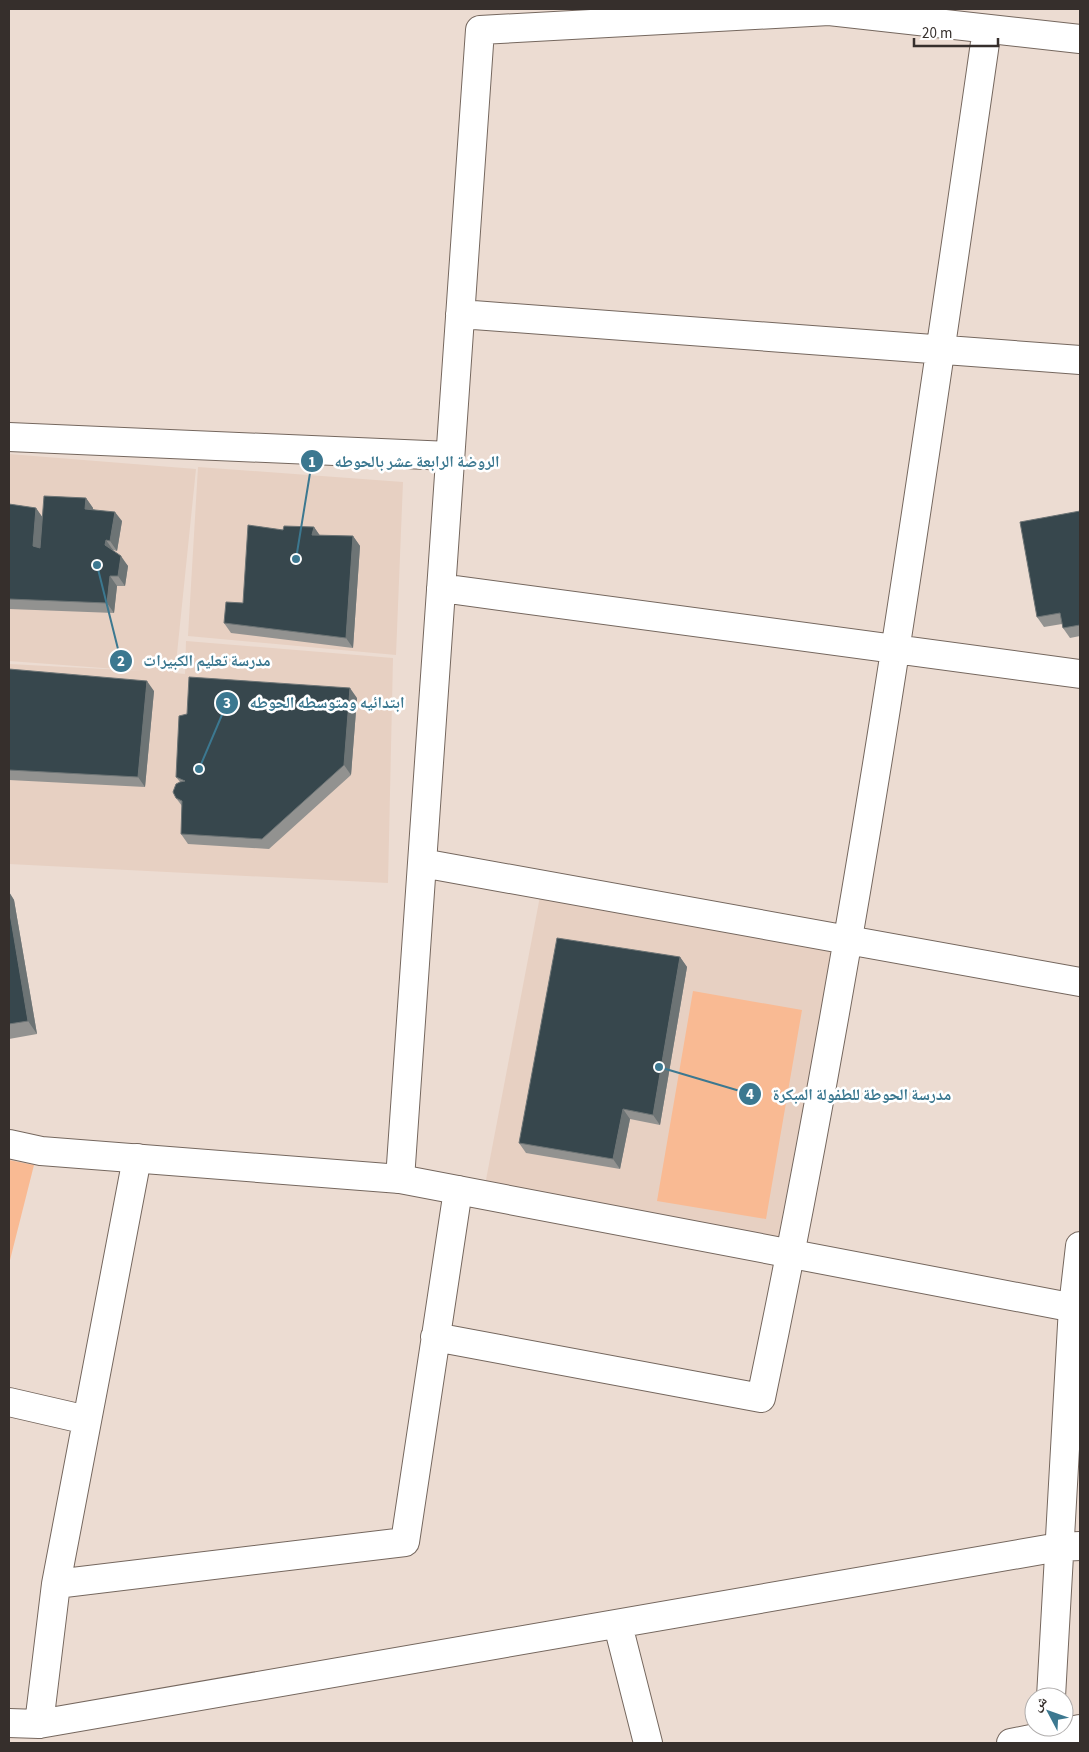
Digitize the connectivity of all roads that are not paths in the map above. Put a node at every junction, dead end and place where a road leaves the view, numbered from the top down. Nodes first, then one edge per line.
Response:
1 (987, 28) junction
2 (1080, 39) edge
3 (460, 314) junction
4 (941, 349) junction
5 (1080, 360) edge
6 (9, 437) edge
7 (450, 456) junction
8 (441, 588) junction
9 (895, 649) junction
10 (1080, 674) edge
11 (422, 863) junction
12 (849, 940) junction
13 (1080, 982) edge
14 (9, 1144) edge
15 (137, 1158) junction
16 (400, 1179) junction
17 (458, 1190) junction
18 (1080, 1246) edge
19 (791, 1254) junction
20 (1076, 1308) edge
21 (435, 1337) junction
22 (9, 1402) edge
23 (87, 1420) junction
24 (1070, 1546) edge
25 (56, 1584) junction
26 (618, 1625) junction
27 (1052, 1687) edge
28 (9, 1723) edge
29 (39, 1724) junction
30 (1040, 1737) edge
31 (648, 1743) edge
32 (1011, 1743) edge

1 - 2 street
1 - 3 street
1 - 4 street
3 - 4 street
3 - 7 street
4 - 5 street
4 - 9 street
6 - 7 street
7 - 8 street
8 - 9 street
8 - 11 street
9 - 10 street
9 - 12 street
11 - 12 street
11 - 16 street
12 - 13 street
12 - 19 street
14 - 15 street
15 - 16 street
15 - 23 street
16 - 17 street
17 - 19 street
17 - 21 street
18 - 20 street
19 - 20 street
19 - 21 street
20 - 24 street
21 - 25 street
22 - 23 street
23 - 25 street
24 - 26 street
24 - 27 street
25 - 29 street
26 - 29 street
26 - 31 street
28 - 29 street
30 - 32 street

